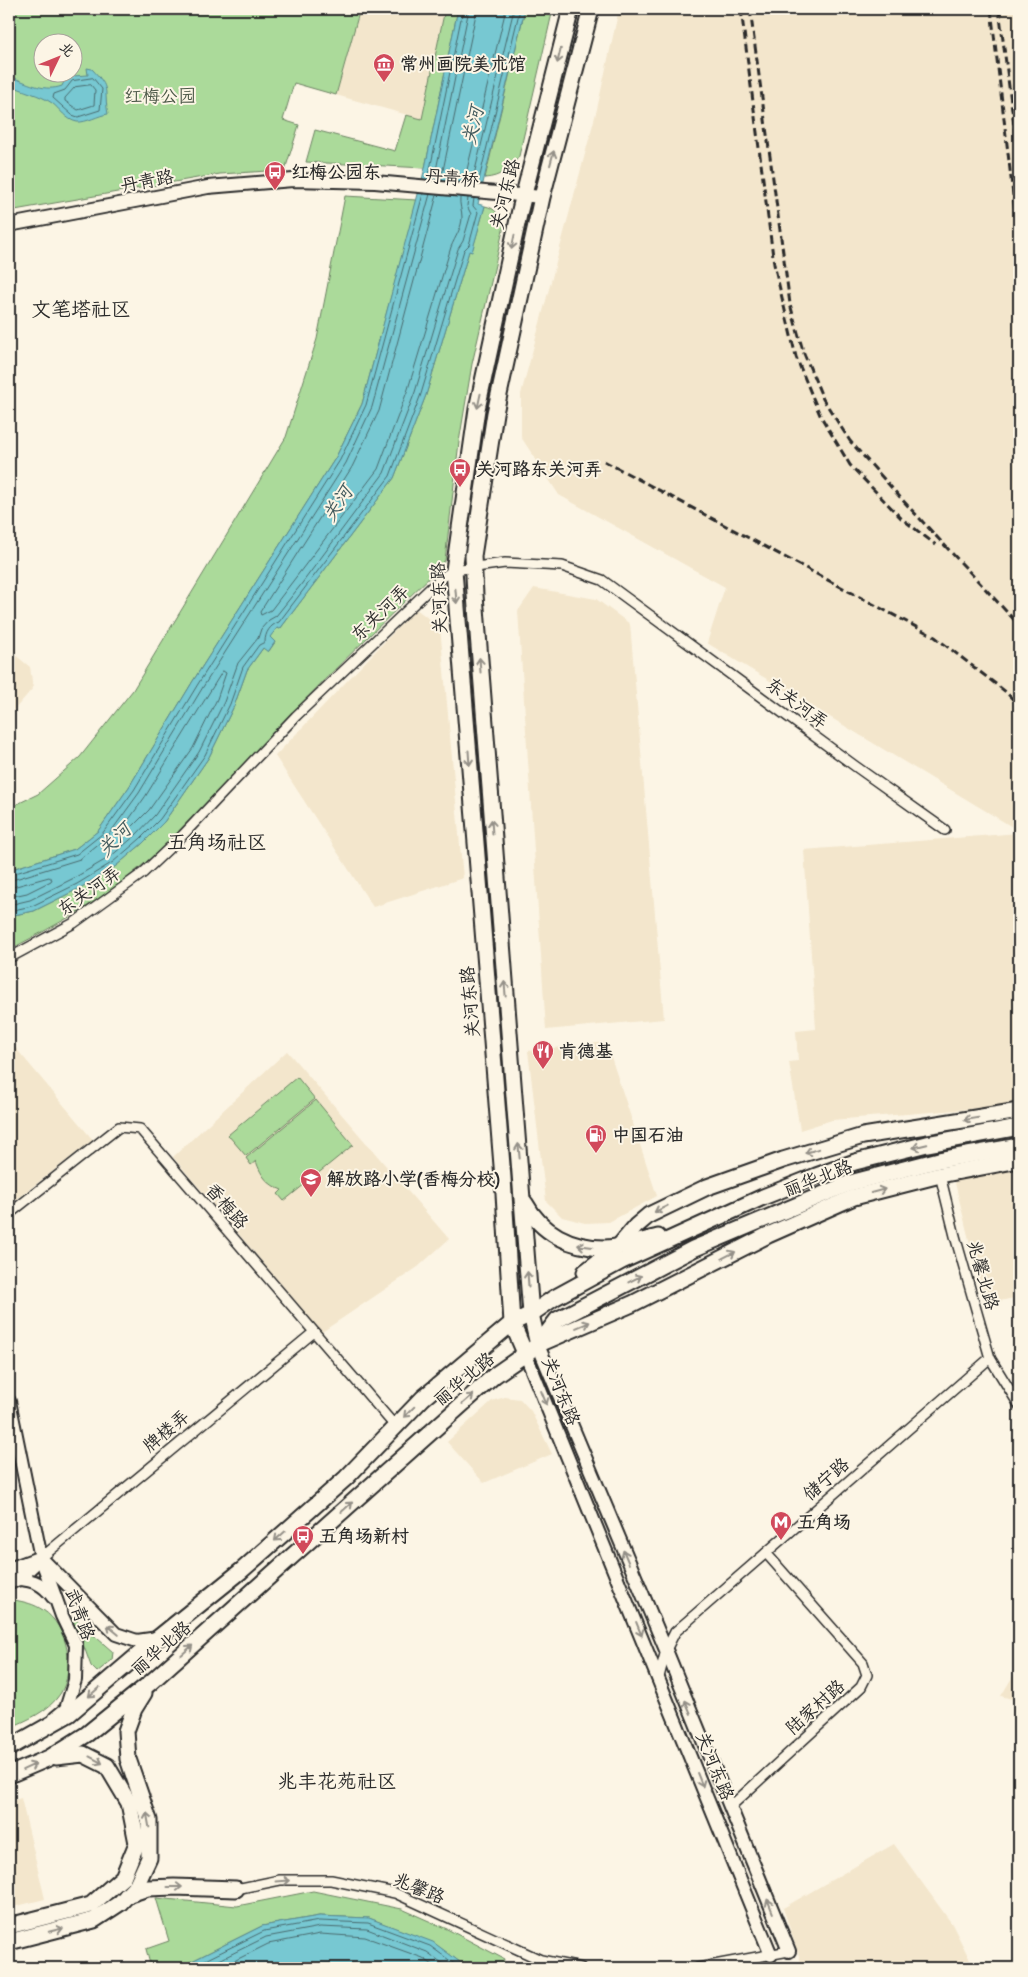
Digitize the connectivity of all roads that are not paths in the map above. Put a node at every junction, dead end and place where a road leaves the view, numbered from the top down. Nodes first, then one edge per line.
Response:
1 (571, 9) edge
2 (591, 9) edge
3 (411, 188) joint
4 (523, 199) junction
5 (541, 201) junction
6 (9, 225) edge
7 (473, 568) junction
8 (454, 570) junction
9 (946, 830) dead end
10 (9, 958) edge
11 (1019, 1111) edge
12 (1019, 1127) edge
13 (1019, 1146) edge
14 (1019, 1160) edge
15 (940, 1175) junction
16 (523, 1199) junction
17 (9, 1214) edge
18 (684, 1232) junction
19 (620, 1246) junction
20 (531, 1314) junction
21 (512, 1323) junction
22 (314, 1332) junction
23 (532, 1349) junction
24 (990, 1358) junction
25 (9, 1401) edge
26 (1019, 1405) edge
27 (394, 1426) junction
28 (766, 1553) junction
29 (41, 1558) junction
30 (9, 1569) edge
31 (14, 1581) edge
32 (57, 1602) junction
33 (158, 1638) junction
34 (666, 1650) junction
35 (658, 1677) junction
36 (150, 1683) junction
37 (40, 1732) junction
38 (9, 1748) edge
39 (49, 1758) junction
40 (9, 1775) edge
41 (730, 1807) junction
42 (236, 1889) joint
43 (127, 1895) junction
44 (9, 1926) edge
45 (9, 1942) edge
46 (789, 1951) joint
47 (771, 1954) junction
48 (581, 1968) edge
49 (698, 1968) edge

1 -> 4 main road, 关河东路
5 -> 2 main road, 关河东路
3 - 4 main road, 丹青桥
3 - 6 main road, 丹青路
4 - 5 main road
4 -> 8 main road, 关河东路
5 - 7 main road, 关河东路
7 - 8 street, 东关河弄
7 - 9 street, 东关河弄
16 -> 7 main road, 关河东路
8 - 10 street, 东关河弄
8 -> 21 main road, 关河东路
11 -> 19 main road
12 -> 18 main road, 丽华北路
23 -> 13 main road, 丽华北路
14 - 15 main road
23 -> 15 main road
15 - 24 street, 兆馨北路
19 -> 16 main road
20 -> 16 main road, 关河东路
17 - 22 street, 香梅路
18 - 19 main road
18 - 20 main road, 丽华北路
19 - 20 main road
20 - 21 main road, 丽华北路
20 - 23 main road, 关河东路
21 - 23 main road, 关河东路
21 -> 27 main road, 丽华北路
22 - 27 street, 香梅路
22 - 29 street, 牌楼弄
34 -> 23 main road, 关河东路
23 -> 35 main road, 关河东路
36 -> 23 main road, 丽华北路
24 - 26 street, 兆馨北路
24 - 28 street, 储宁路
25 - 29 main road, 武青路
27 -> 33 main road, 丽华北路
28 - 34 street, 储宁路
28 - 41 street, 陆家村路
29 - 30 main road, 牌楼弄
29 - 31 main road, 牌楼弄
29 - 32 main road, 武青路
33 -> 29 main road, 武青路
31 - 32 main road
32 - 37 main road, 武青路
33 -> 37 main road, 丽华北路
34 - 35 street, 储宁路
41 -> 34 main road, 关河东路
35 -> 47 main road, 关河东路
36 - 39 main road, 丽华北路
43 -> 36 main road
37 - 38 main road, 丽华北路
40 -> 39 main road, 丽华北路
39 -> 44 main road
46 -> 41 main road, 关河东路
43 -> 42 main road
42 -> 48 street, 兆馨路
45 -> 43 main road
46 - 47 street
47 - 49 street

